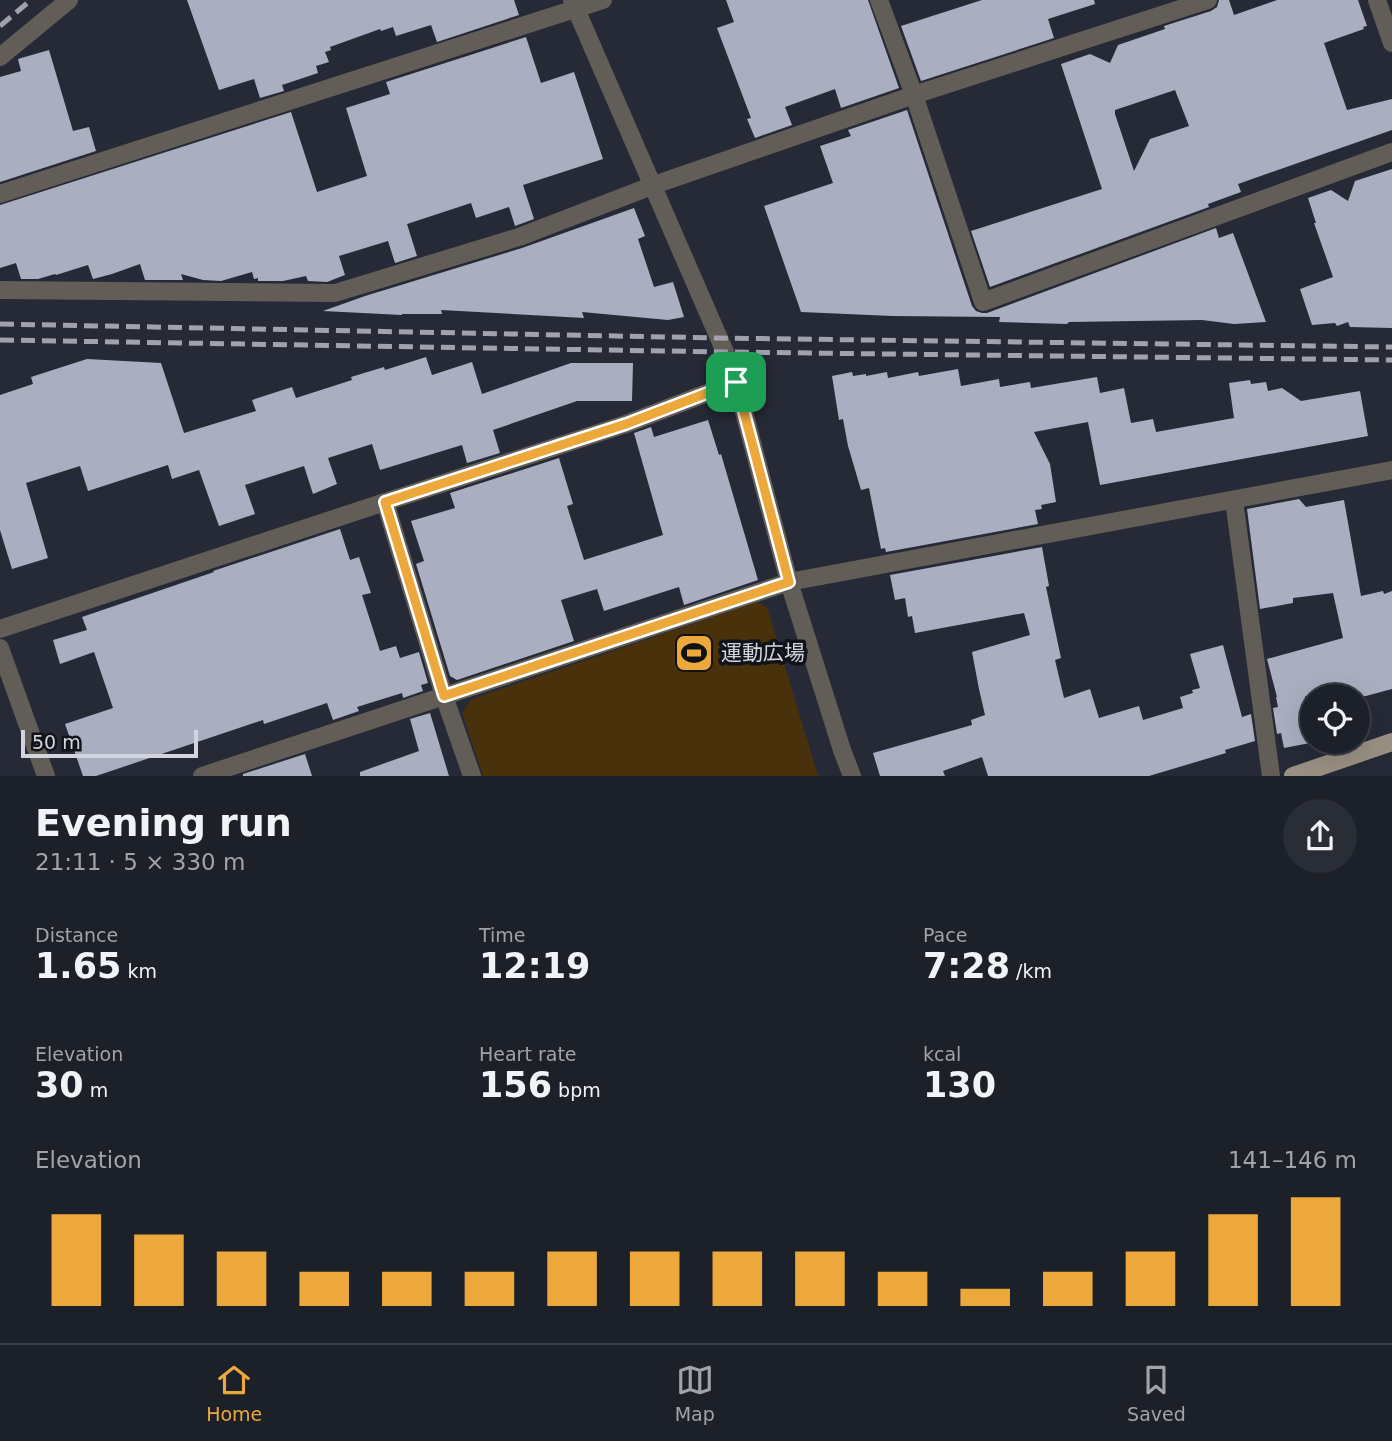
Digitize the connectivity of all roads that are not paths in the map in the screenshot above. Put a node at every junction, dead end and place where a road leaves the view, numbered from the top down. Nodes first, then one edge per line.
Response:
1 (69, 0) edge
2 (603, 0) edge
3 (880, 0) edge
4 (1208, 0) edge
5 (1377, 0) edge
6 (574, 5) edge
7 (1392, 43) edge
8 (0, 57) edge
9 (914, 95) junction
10 (1392, 152) edge
11 (654, 185) junction
12 (0, 194) edge
13 (0, 290) edge
14 (736, 382) junction
15 (1392, 470) edge
16 (1234, 499) junction
17 (385, 502) junction
18 (789, 582) junction
19 (0, 629) edge
20 (0, 648) edge
21 (444, 696) junction
22 (1392, 742) edge
23 (46, 776) edge
24 (205, 776) edge
25 (472, 776) edge
26 (852, 776) edge
27 (1271, 776) edge
28 (1293, 776) edge

1 - 8 street
2 - 6 street
3 - 9 street
4 - 9 street
5 - 7 street
6 - 11 street
6 - 12 street
9 - 10 street
9 - 11 street
11 - 13 street
11 - 14 street
14 - 17 street
14 - 18 street
15 - 16 street
16 - 18 street
16 - 27 street
17 - 19 street
17 - 21 street
18 - 21 street
18 - 26 street
20 - 23 street
21 - 24 street
21 - 25 street
22 - 28 main road

